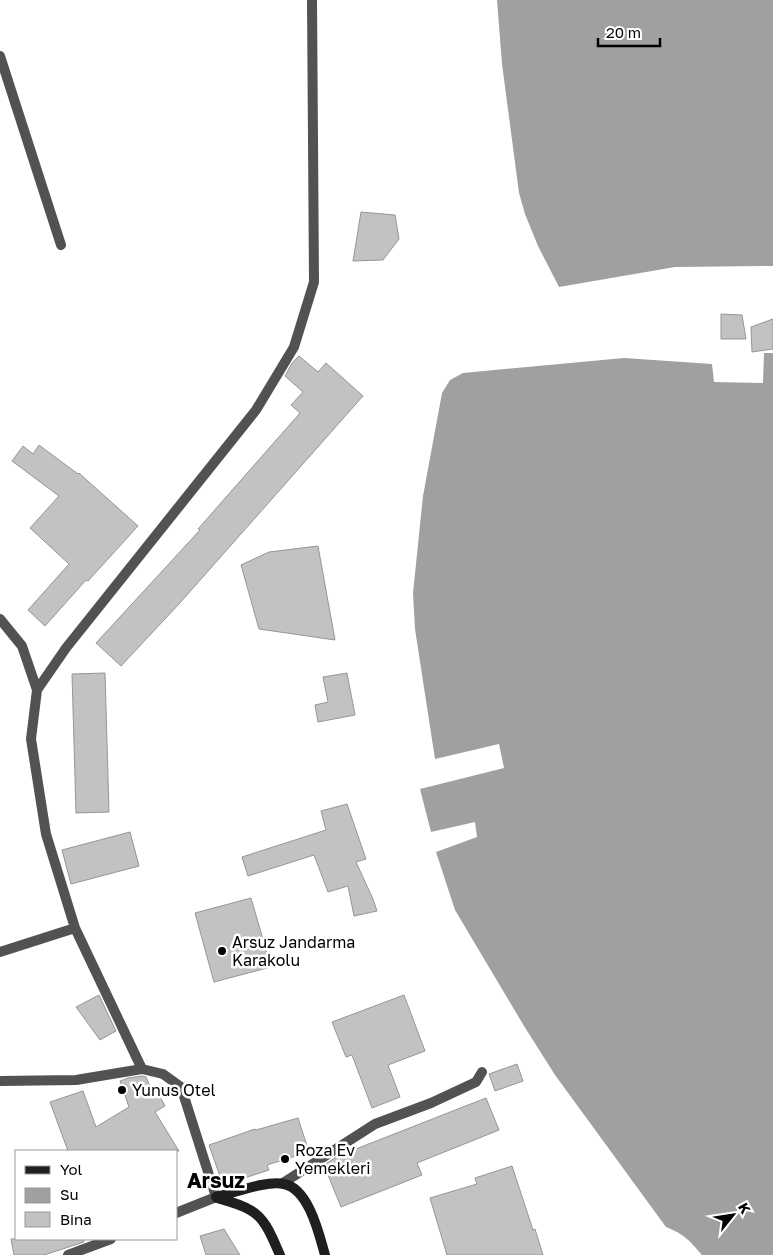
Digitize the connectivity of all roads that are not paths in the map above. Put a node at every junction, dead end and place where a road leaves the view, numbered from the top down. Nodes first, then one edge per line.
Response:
1 (312, 0) edge
2 (0, 56) edge
3 (61, 244) dead end
4 (0, 618) edge
5 (37, 690) junction
6 (75, 928) junction
7 (0, 952) edge
8 (142, 1069) junction
9 (482, 1072) dead end
10 (0, 1082) edge
11 (283, 1184) junction
12 (216, 1197) junction
13 (178, 1212) edge
14 (107, 1240) edge
15 (68, 1255) edge
16 (280, 1255) edge
17 (324, 1255) edge

1 - 5 street
2 - 3 street
4 - 5 street
5 - 6 street
6 - 7 street
6 - 8 street
8 - 10 street
8 - 12 street
9 - 11 street
11 - 12 main road
11 - 17 main road
12 - 13 street
12 - 16 main road
14 - 15 street

